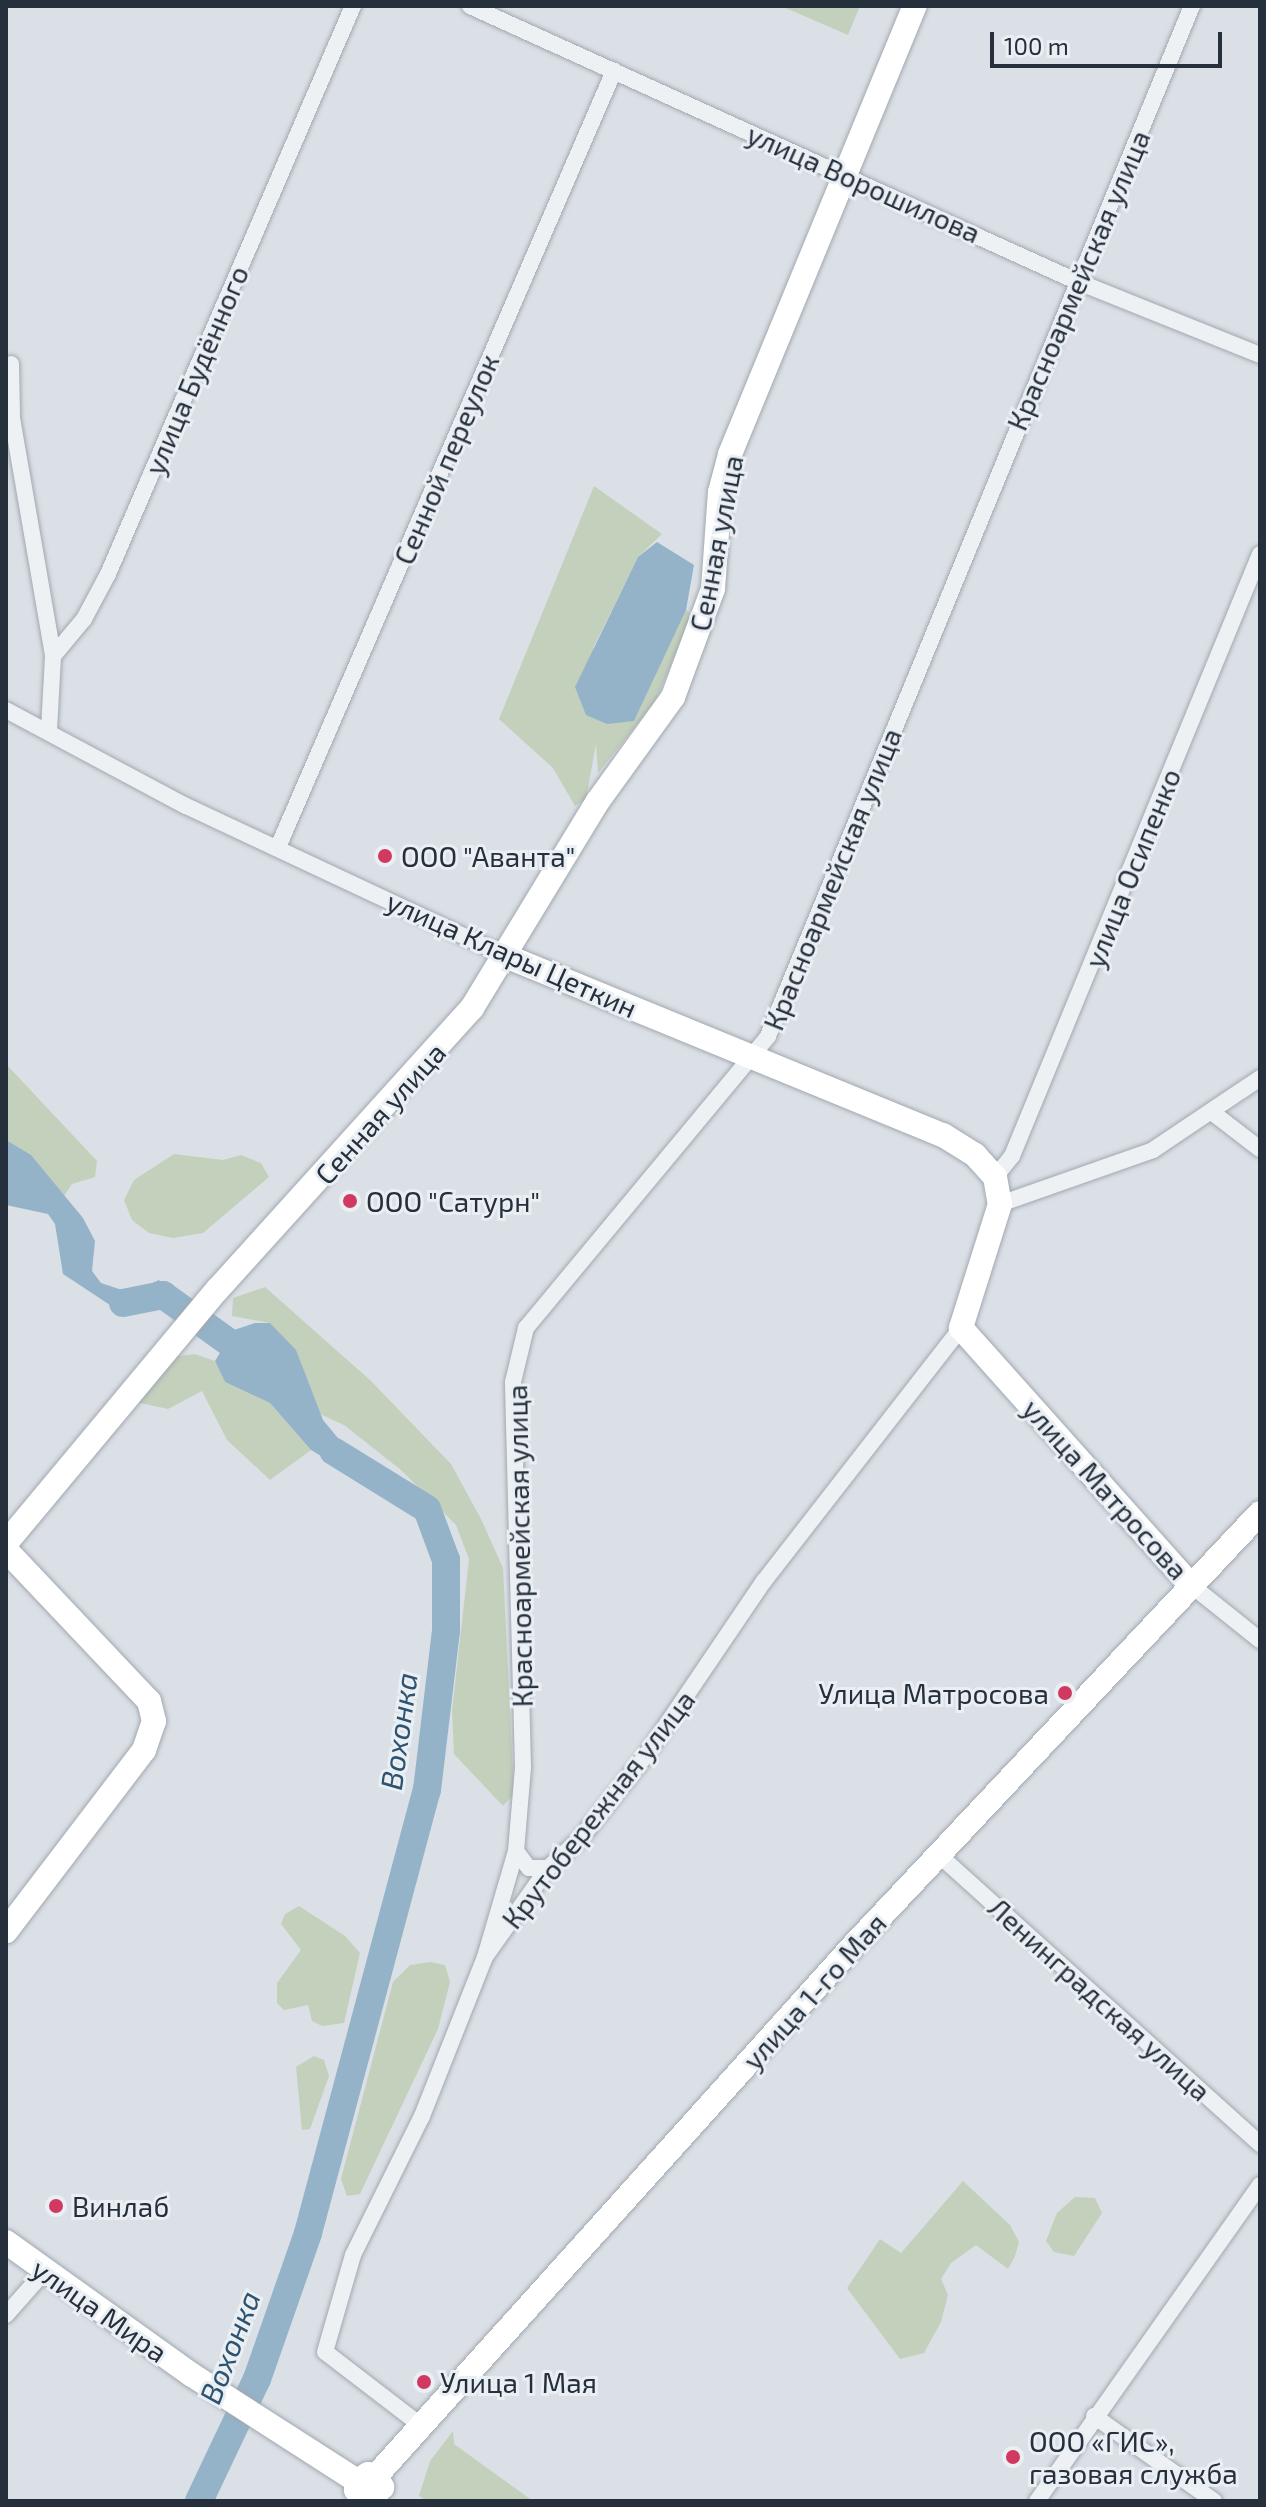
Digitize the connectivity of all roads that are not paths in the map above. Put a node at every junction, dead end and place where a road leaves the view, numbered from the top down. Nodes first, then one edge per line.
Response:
1 (353, 6) edge
2 (470, 6) edge
3 (915, 6) edge
4 (1192, 6) edge
5 (614, 71) junction
6 (848, 173) junction
7 (1076, 281) junction
8 (1260, 355) edge
9 (11, 364) dead end
10 (1260, 554) edge
11 (53, 656) junction
12 (6, 710) edge
13 (49, 730) junction
14 (278, 847) junction
15 (508, 957) junction
16 (752, 1056) junction
17 (1260, 1078) edge
18 (1213, 1113) junction
19 (1260, 1149) edge
20 (995, 1177) junction
21 (1000, 1204) junction
22 (961, 1328) junction
23 (1260, 1513) edge
24 (6, 1543) edge
25 (6, 1550) edge
26 (1191, 1585) junction
27 (1260, 1640) edge
28 (516, 1851) junction
29 (939, 1855) junction
30 (548, 1868) junction
31 (9, 1922) edge
32 (485, 1957) junction
33 (1260, 2144) edge
34 (1260, 2185) edge
35 (6, 2242) edge
36 (44, 2272) junction
37 (6, 2315) edge
38 (1094, 2416) junction
39 (419, 2424) junction
40 (372, 2493) edge
41 (1037, 2501) edge
42 (1214, 2501) edge

1 - 11 street, улица Будённого
2 - 5 street, улица Ворошилова
3 - 6 street, Сенная улица
4 - 7 street, Красноармейская улица
5 - 6 street, улица Ворошилова
5 - 14 street, Сенной переулок
6 - 7 street, улица Ворошилова
6 - 15 street, Сенная улица
7 - 8 street, улица Ворошилова
7 - 16 street, Красноармейская улица
9 - 11 street
10 - 20 street, улица Осипенко
11 - 13 street
12 - 13 street, улица Клары Цеткин
13 - 14 street, улица Клары Цеткин
14 - 15 street, улица Клары Цеткин
15 - 16 street, улица Клары Цеткин
15 - 24 street, Сенная улица
16 - 20 street, улица Клары Цеткин
16 - 28 street, Красноармейская улица
17 - 18 street
18 - 19 street
18 - 21 street
20 - 21 street
21 - 22 street, Крутобережная улица
22 - 26 street, улица Матросова
22 - 30 street, Крутобережная улица
23 - 26 street, улица 1-го Мая
25 - 31 street
26 - 27 street, улица Матросова
26 - 29 street, улица 1-го Мая
28 - 30 street
28 - 32 street, Красноармейская улица
29 - 33 street, Ленинградская улица
29 - 39 street, улица 1-го Мая
30 - 32 street, Крутобережная улица
32 - 39 street, Крутобережная улица
34 - 38 street
35 - 36 street, улица Мира
36 - 37 street
36 - 40 street, улица Мира
38 - 41 street
38 - 42 street
39 - 40 street, улица 1-го Мая

